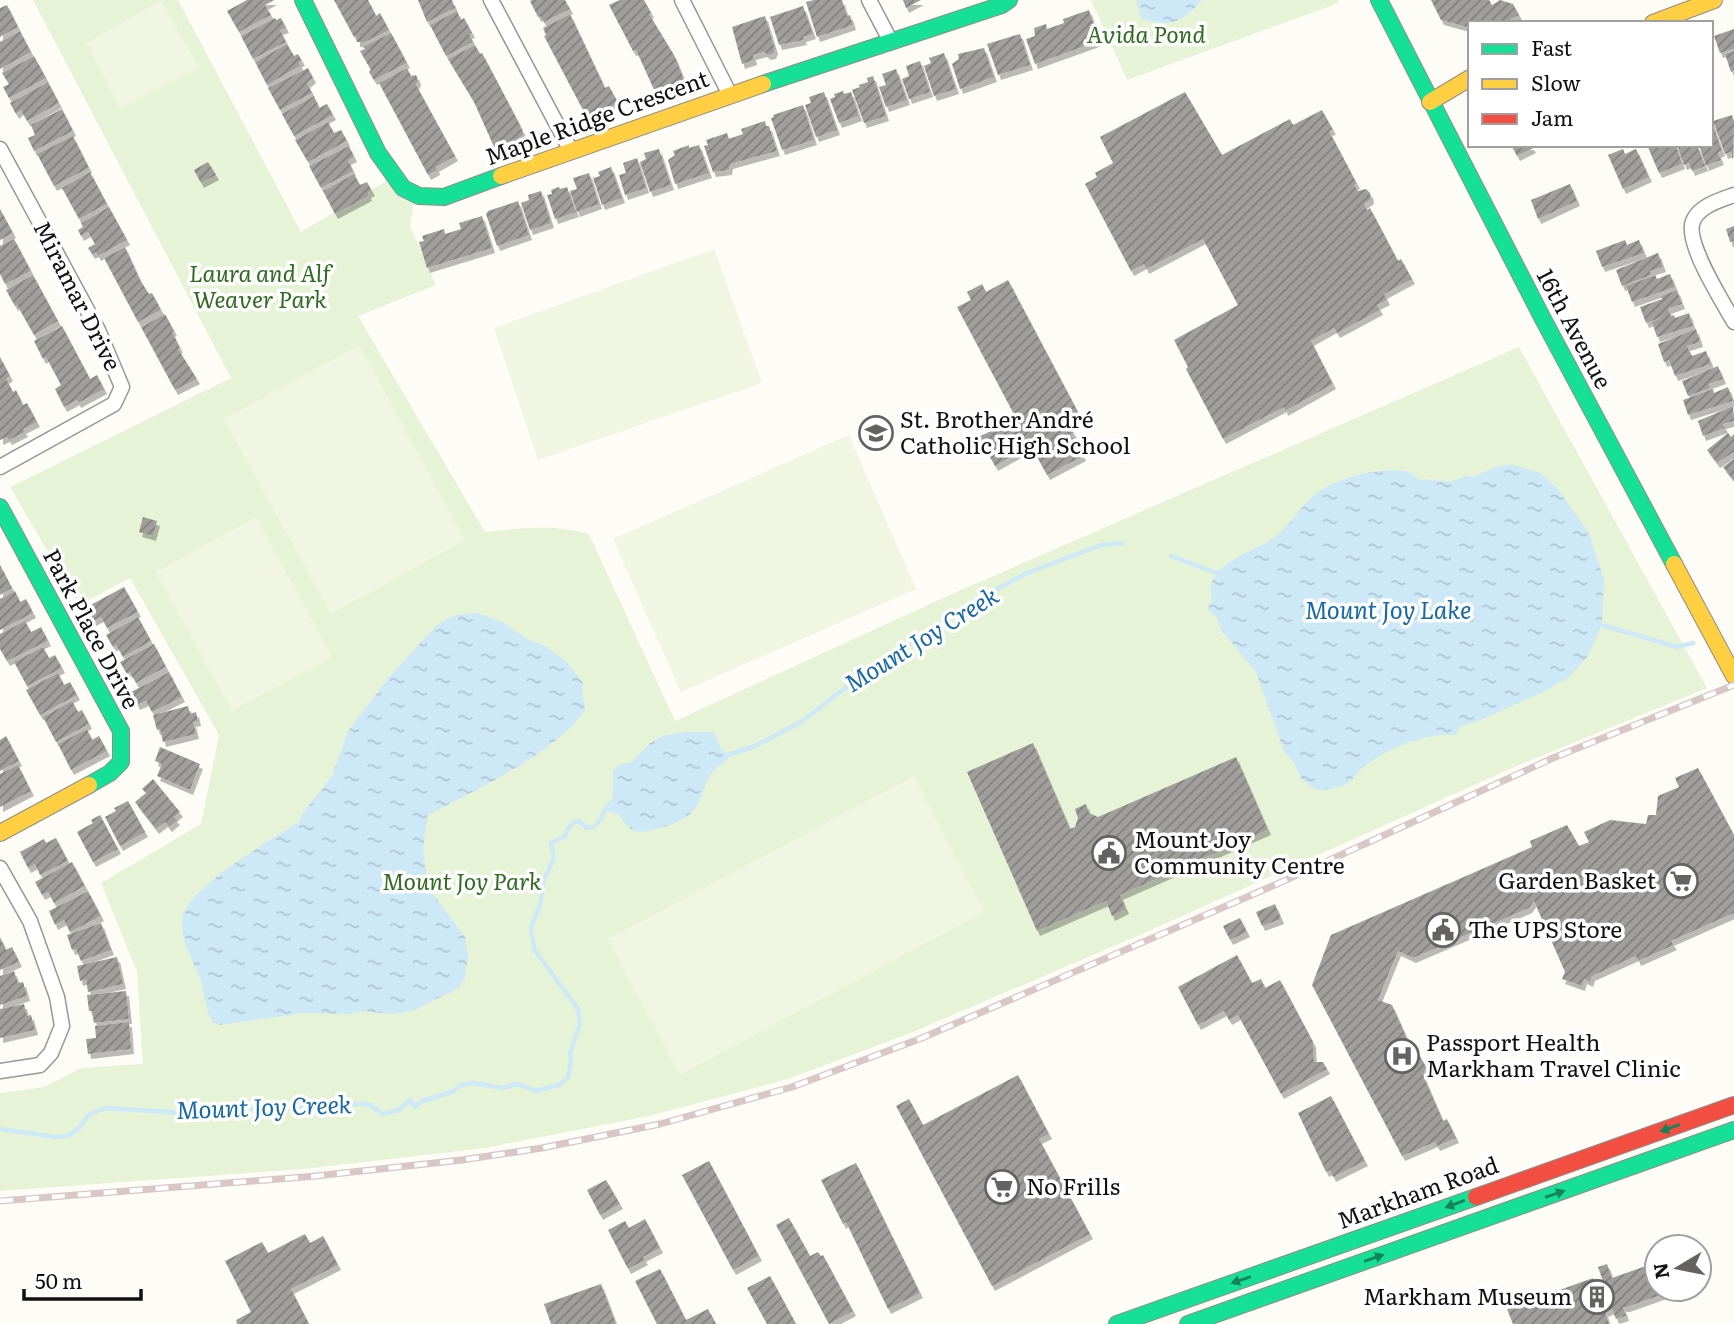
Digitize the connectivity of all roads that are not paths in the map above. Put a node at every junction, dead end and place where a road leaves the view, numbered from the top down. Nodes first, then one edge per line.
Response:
1 (303, 0) edge
2 (491, 0) edge
3 (682, 0) edge
4 (869, 0) edge
5 (1009, 0) edge
6 (1379, 0) edge
7 (1714, 0) edge
8 (1658, 21) edge
9 (890, 40) junction
10 (1468, 79) edge
11 (730, 94) junction
12 (1430, 102) junction
13 (0, 149) edge
14 (571, 151) junction
15 (1734, 195) edge
16 (1734, 322) edge
17 (0, 467) edge
18 (0, 507) edge
19 (1734, 676) edge
20 (0, 833) edge
21 (0, 868) edge
22 (0, 1071) edge
23 (1734, 1105) edge
24 (1734, 1130) edge
25 (1117, 1324) edge
26 (1188, 1324) edge

1 - 14 main road, Maple Ridge Crescent
2 - 14 street
3 - 11 street
4 - 9 street
5 - 9 main road, Maple Ridge Crescent
6 - 12 main road, 16th Avenue
7 - 8 main road
9 - 11 main road, Maple Ridge Crescent
10 - 12 main road
11 - 14 main road, Maple Ridge Crescent
12 - 19 main road, 16th Avenue
13 - 17 street, Miramar Drive
15 - 16 street
18 - 20 main road, Park Place Drive
21 - 22 street
23 -> 25 main road, Markham Road
26 -> 24 main road, Markham Road

